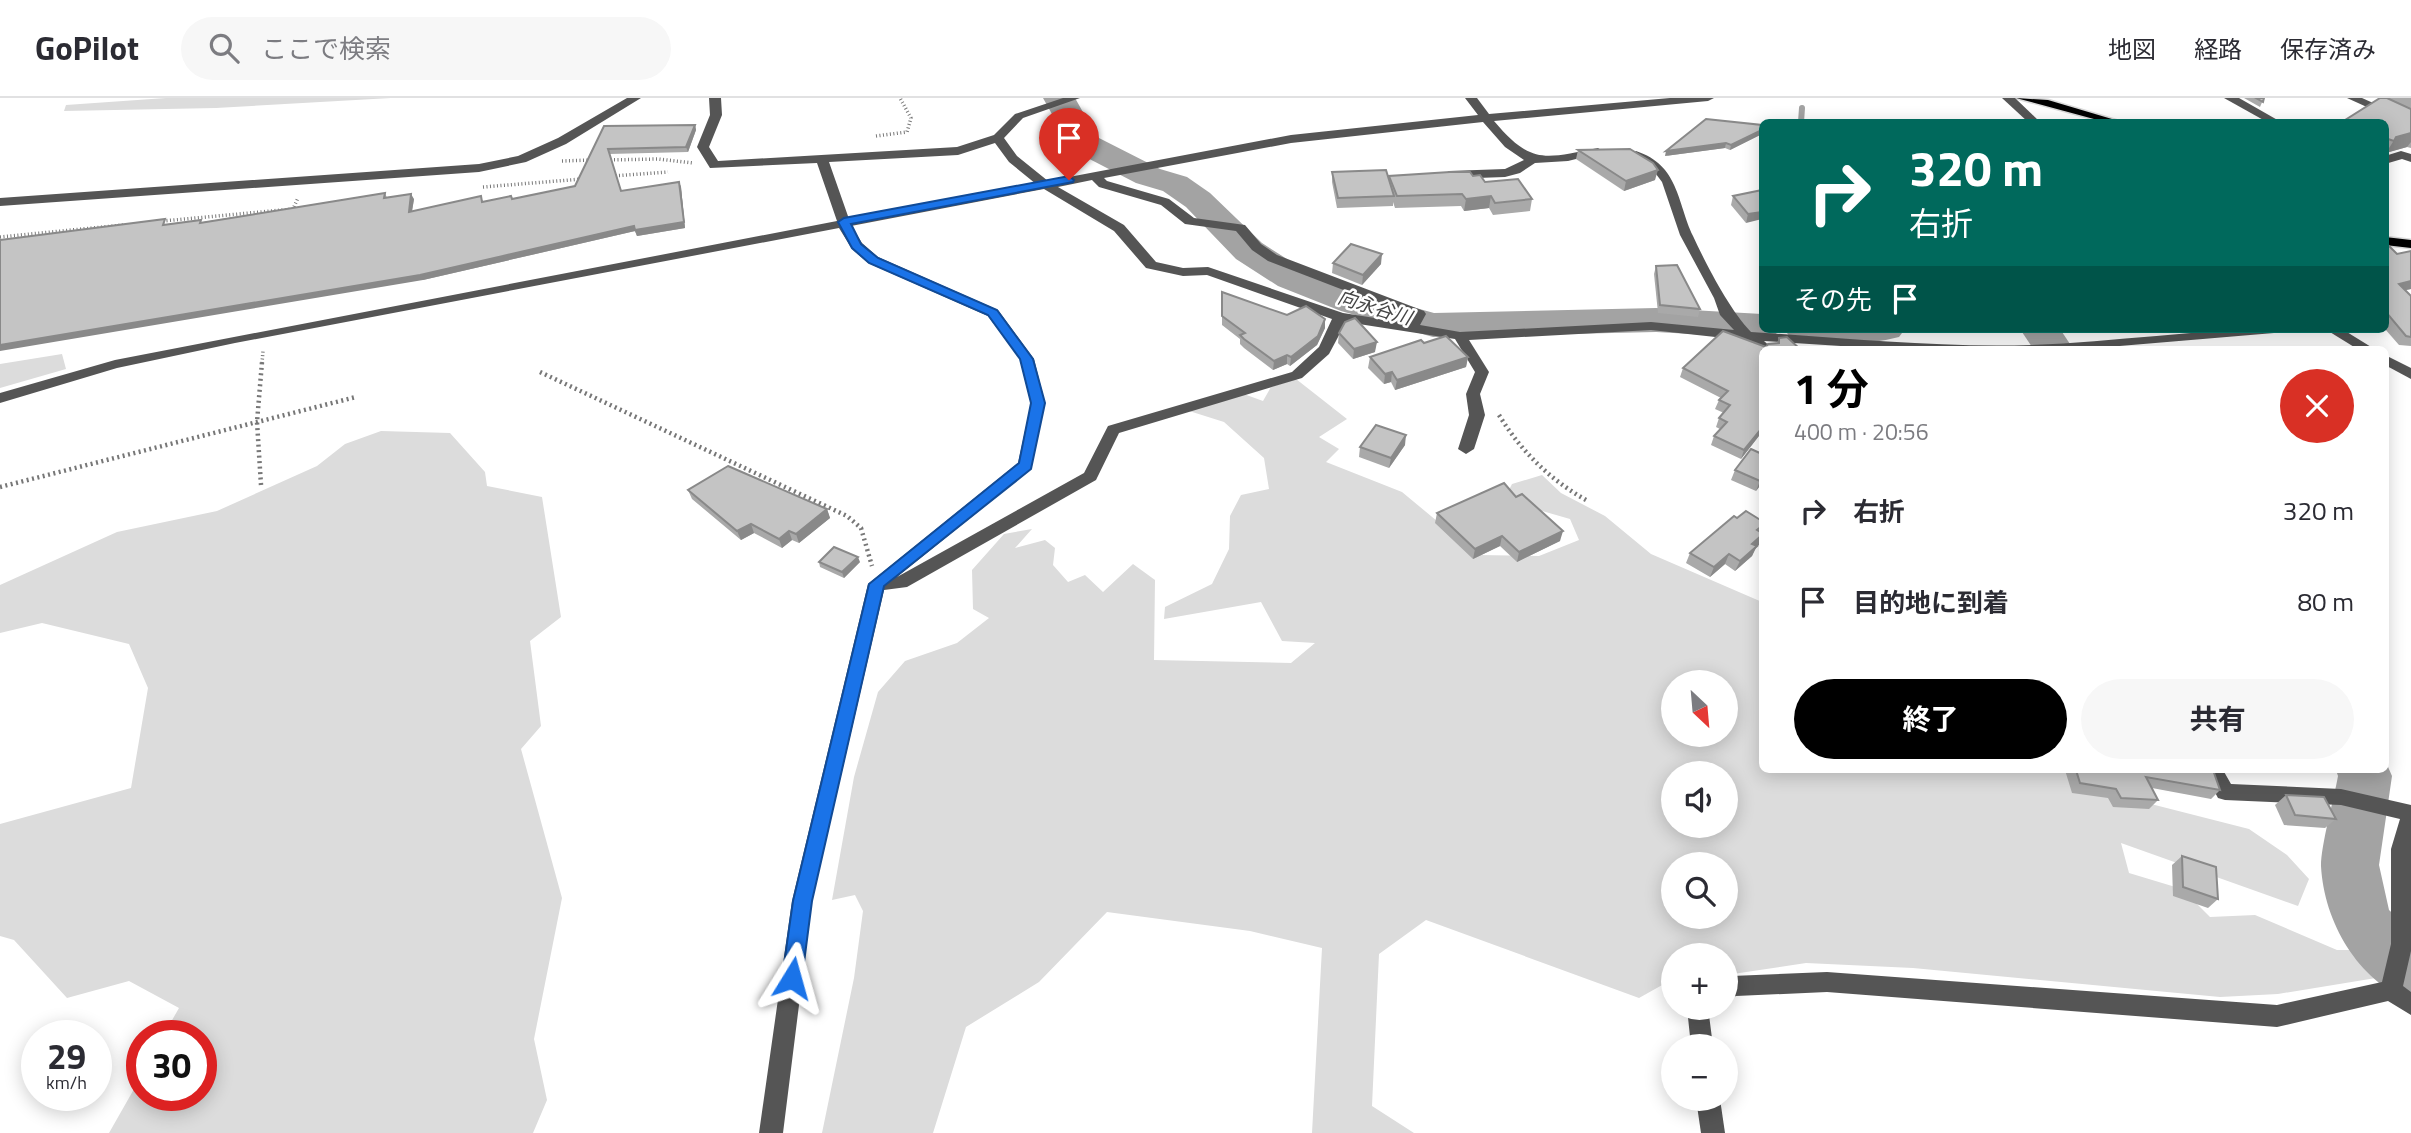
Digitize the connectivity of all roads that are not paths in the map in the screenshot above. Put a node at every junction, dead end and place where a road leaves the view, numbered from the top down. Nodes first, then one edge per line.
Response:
1 (635, 98) edge
2 (715, 98) edge
3 (1074, 98) edge
4 (1471, 98) edge
5 (1707, 98) edge
6 (2008, 98) edge
7 (2022, 98) edge
8 (2230, 98) edge
9 (2353, 98) edge
10 (1486, 118) junction
11 (2031, 119) edge
12 (2105, 119) edge
13 (2269, 119) edge
14 (2411, 124) edge
15 (998, 138) junction
16 (1610, 151) edge
17 (1626, 151) edge
18 (2411, 158) edge
19 (822, 159) junction
20 (1532, 159) junction
21 (2389, 160) edge
22 (1098, 174) junction
23 (1438, 176) edge
24 (1044, 184) junction
25 (0, 202) edge
26 (844, 222) junction
27 (2389, 241) edge
28 (2411, 244) edge
29 (1340, 317) junction
30 (1411, 329) junction
31 (2225, 333) edge
32 (2339, 333) edge
33 (1460, 336) junction
34 (1747, 336) junction
35 (1761, 346) edge
36 (1910, 346) edge
37 (2064, 346) edge
38 (2362, 346) edge
39 (2389, 361) edge
40 (2411, 374) edge
41 (0, 398) edge
42 (1466, 449) dead end
43 (877, 584) junction
44 (2215, 773) edge
45 (2405, 813) edge
46 (1738, 986) edge
47 (2391, 990) junction
48 (2411, 1005) edge
49 (1710, 1111) edge
50 (771, 1133) edge
51 (1713, 1133) edge

1 - 25 street
2 - 19 street
3 - 15 street
4 - 10 street
5 - 10 street
6 - 11 street
7 - 12 main road
8 - 13 street
9 - 14 street
10 - 20 street
10 - 22 street
15 - 19 street
15 - 24 street
16 - 20 street
17 - 34 street
18 - 21 street
19 - 26 street
20 - 23 street
22 - 24 street
22 - 30 street
24 - 26 street
24 - 29 street
26 - 41 street
26 - 43 street
27 - 28 main road
29 - 30 street
29 - 43 street
30 - 33 street
31 - 37 street
32 - 38 street
33 - 34 street
33 - 42 street
34 - 35 street
34 - 36 street
39 - 40 street
43 - 50 street
44 - 45 street
45 - 47 street
46 - 47 street
47 - 48 street
49 - 51 street

